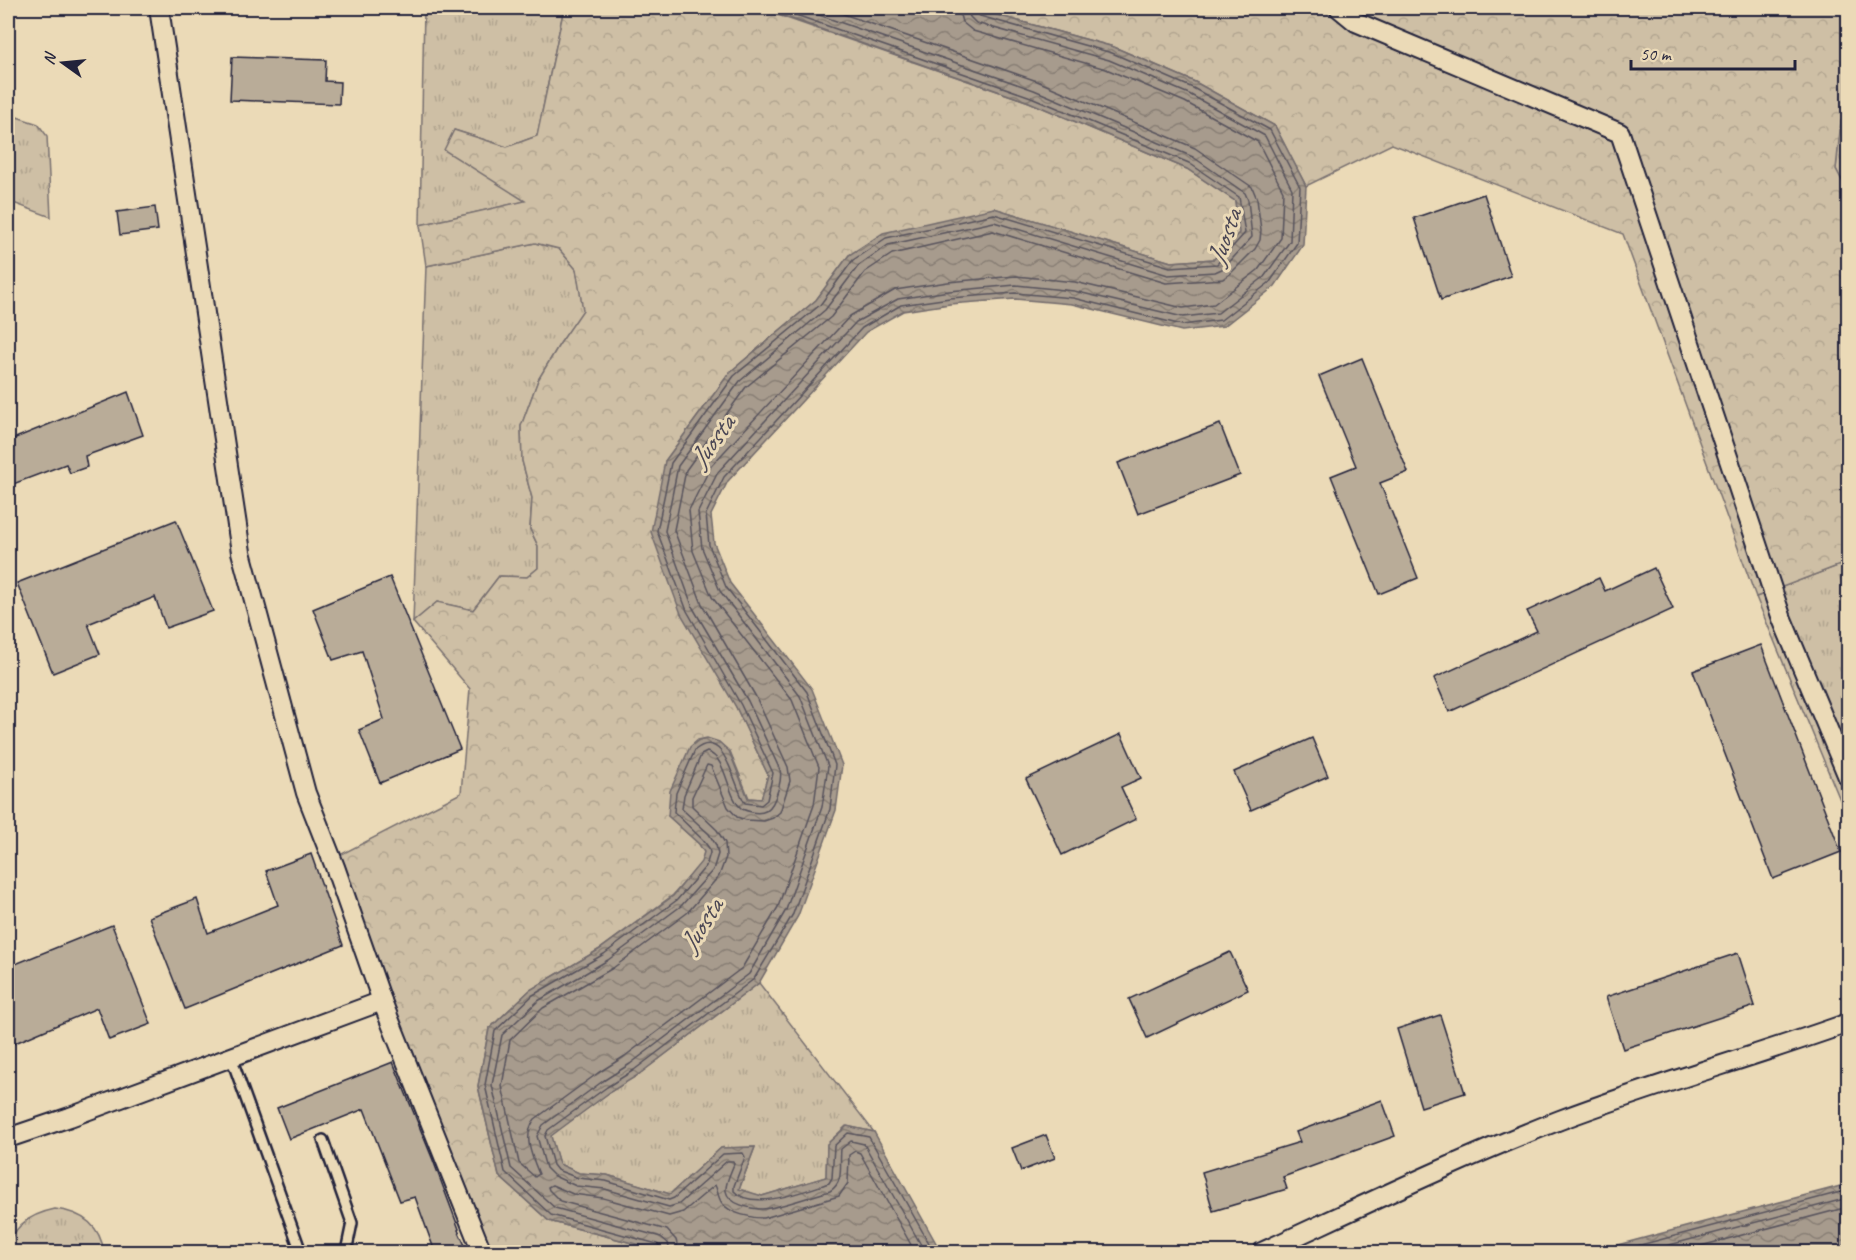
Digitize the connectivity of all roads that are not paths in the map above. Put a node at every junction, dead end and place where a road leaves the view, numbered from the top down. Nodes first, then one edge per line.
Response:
1 (159, 8) edge
2 (1339, 8) edge
3 (1848, 777) edge
4 (382, 1001) junction
5 (1848, 1023) edge
6 (231, 1057) junction
7 (8, 1138) edge
8 (323, 1140) dead end
9 (301, 1252) edge
10 (346, 1252) edge
11 (482, 1252) edge
12 (1262, 1252) edge

1 - 4 street
2 - 3 street
4 - 6 street
4 - 11 street
5 - 12 street
6 - 7 street
6 - 9 lane
8 - 10 lane

